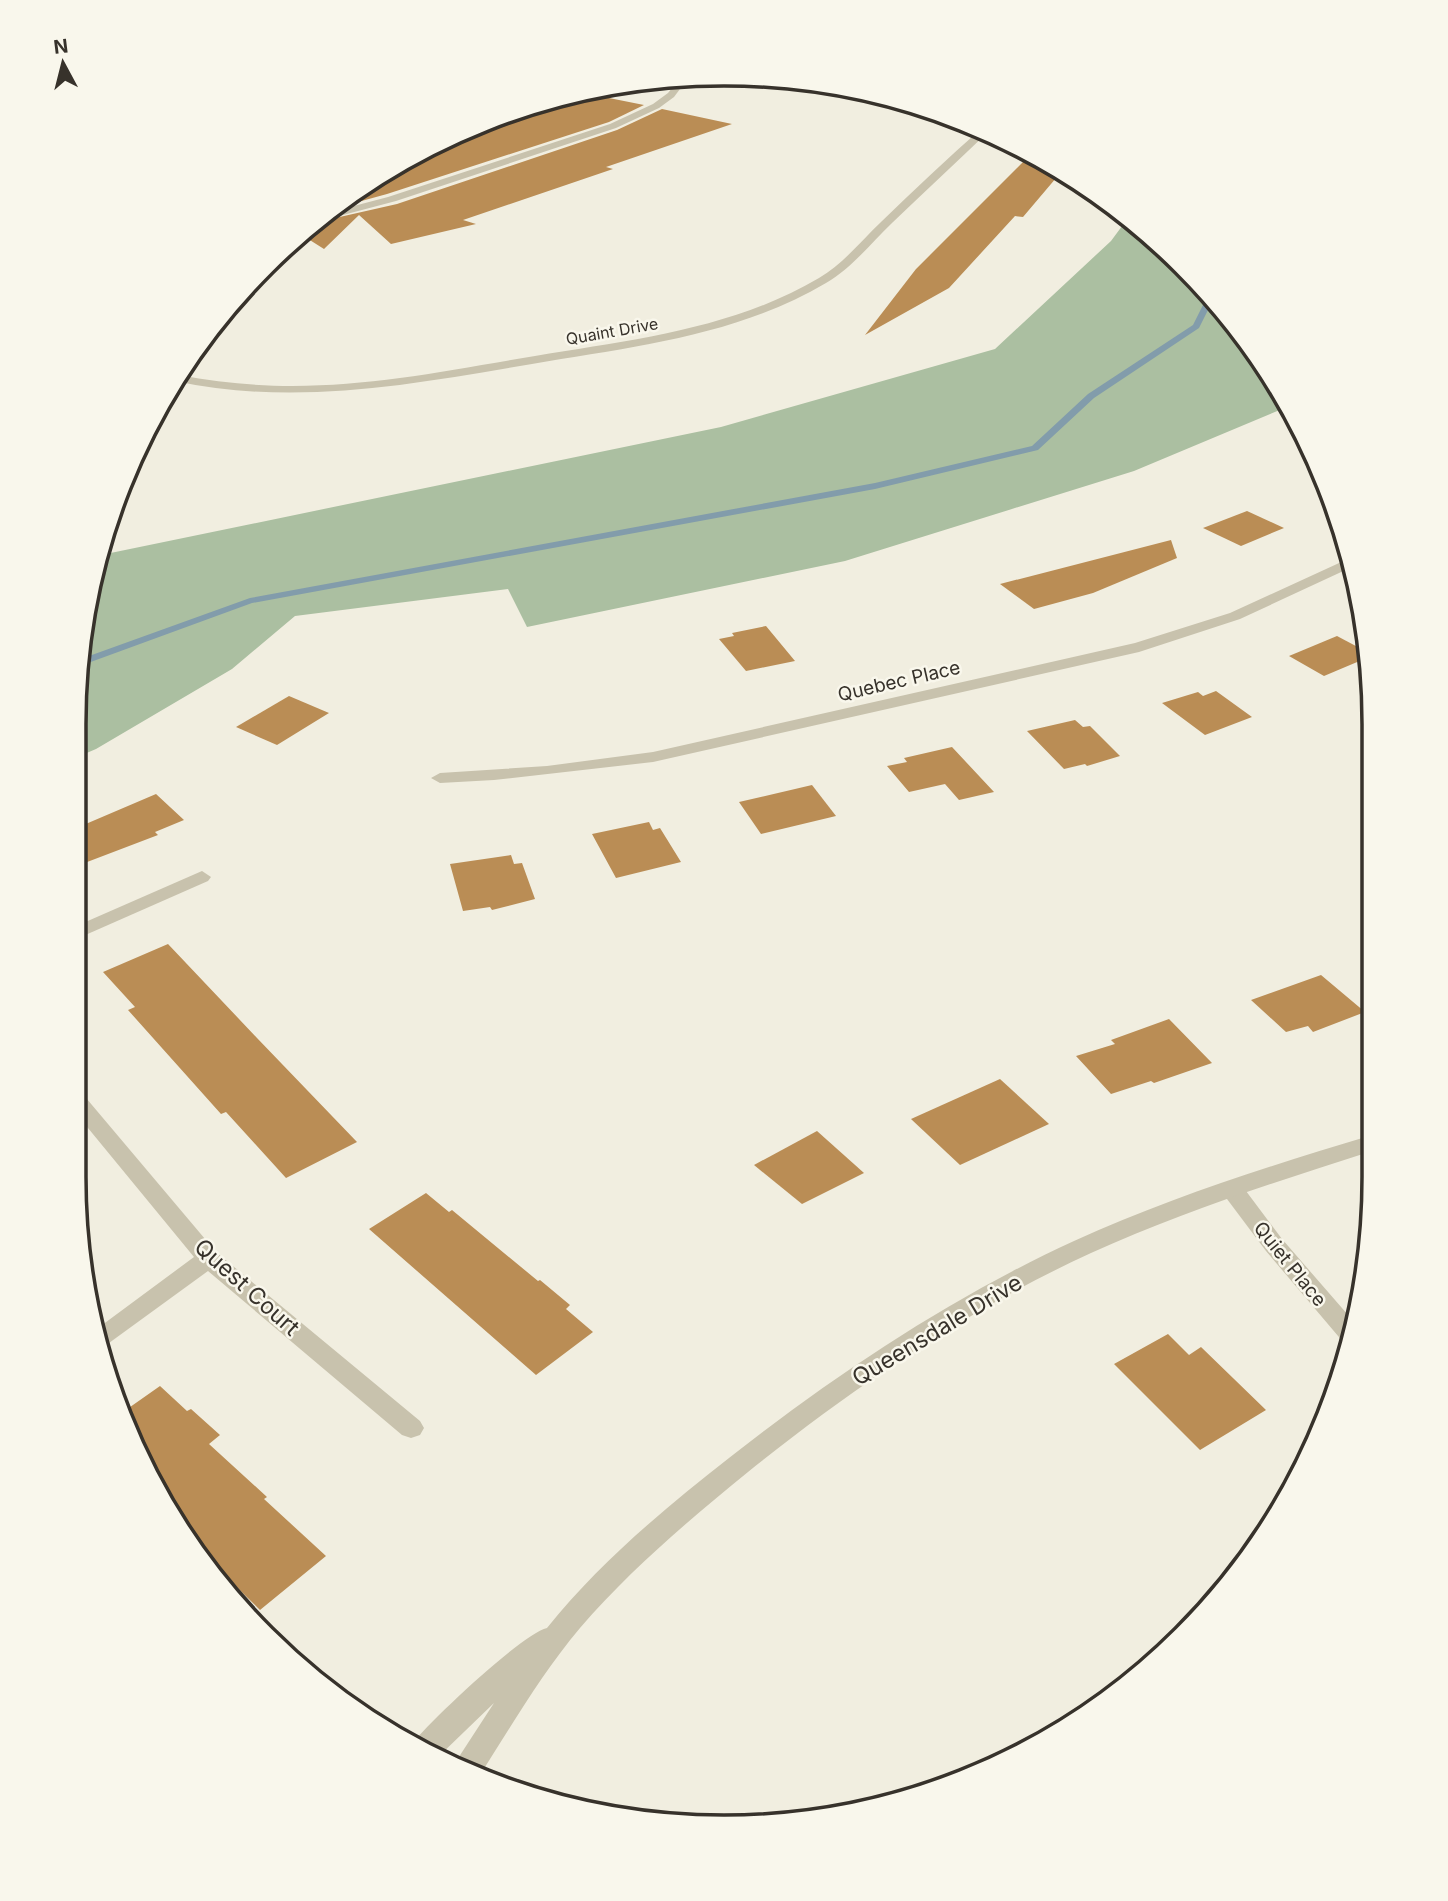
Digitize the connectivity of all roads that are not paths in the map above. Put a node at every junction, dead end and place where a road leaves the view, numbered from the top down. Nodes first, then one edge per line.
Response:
1 (677, 88) edge
2 (977, 138) edge
3 (341, 214) edge
4 (186, 380) edge
5 (1343, 566) edge
6 (440, 778) dead end
7 (202, 877) dead end
8 (86, 929) edge
9 (86, 1111) edge
10 (1362, 1146) edge
11 (1231, 1189) junction
12 (208, 1258) junction
13 (1344, 1327) edge
14 (106, 1336) edge
15 (411, 1428) dead end
16 (568, 1622) junction
17 (432, 1744) edge
18 (471, 1763) edge

1 - 3 street
2 - 4 street, Quaint Drive
5 - 6 street, Quebec Place
7 - 8 street
9 - 12 street, Quest Court
10 - 11 street, Queensdale Drive
11 - 13 street, Quiet Place
11 - 16 street, Queensdale Drive
12 - 14 street
12 - 15 street, Quest Court
16 - 17 street, Queensdale Drive
16 - 18 street, Queensdale Drive

